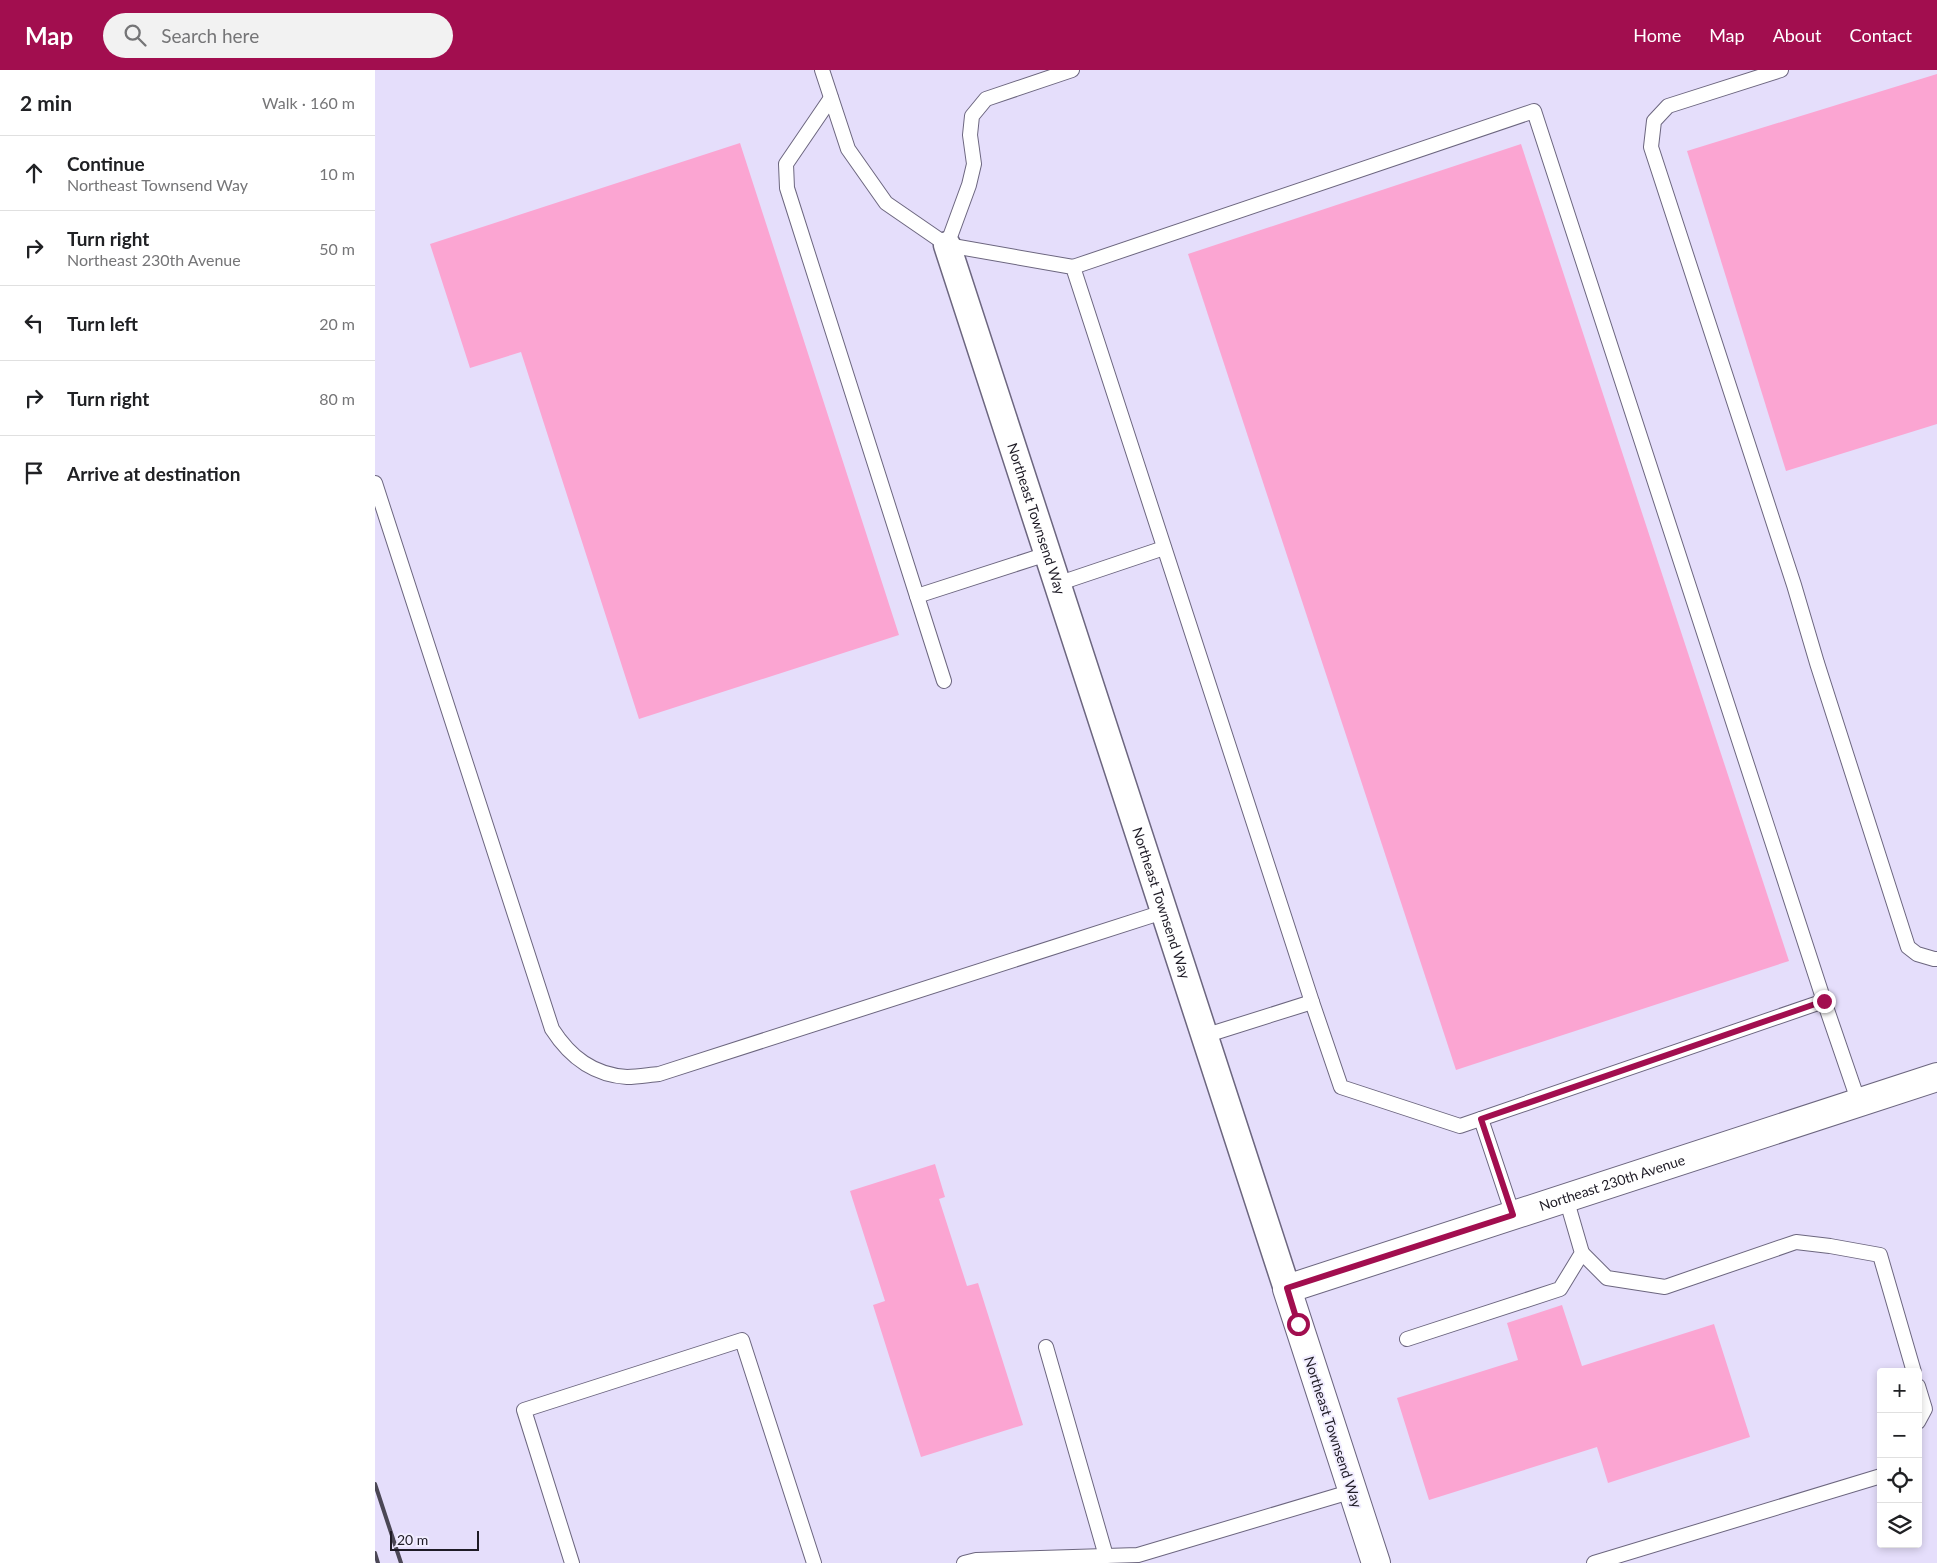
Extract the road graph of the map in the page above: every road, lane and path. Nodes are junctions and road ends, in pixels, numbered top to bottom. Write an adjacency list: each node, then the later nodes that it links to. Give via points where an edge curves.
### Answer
1 (822, 70): 4 (lane)
2 (1072, 70): 5 (lane, via 986,99 972,116 970,135 975,164)
3 (1781, 70): 14 (lane, via 1668,106 1654,121 1651,147 1908,946)
4 (831, 98): 5 (lane, via 848,149 886,203); 11 (lane, via 787,164 787,188)
5 (947, 245): 6 (lane); 9 (street, Northeast Townsend Way)
6 (1073, 267): 8 (lane); 15 (lane, via 1534,111)
7 (375, 483): 13 (lane, via 552,1029 563,1046 581,1062 620,1076 659,1074)
8 (1164, 548): 10 (lane); 16 (lane)
9 (1047, 554): 10 (street, Northeast Townsend Way); 11 (lane)
10 (1057, 584): 13 (street, Northeast Townsend Way)
11 (917, 596): 12 (lane)
12 (944, 681)
13 (1163, 912): 17 (street, Northeast Townsend Way)
14 (1936, 962)
15 (1824, 1001): 19 (lane); 20 (lane)
16 (1312, 1002): 17 (lane); 20 (lane, via 1341,1087 1460,1126)
17 (1205, 1036): 24 (street, Northeast Townsend Way)
18 (1937, 1077): 19 (street, Northeast 230th Avenue)
19 (1859, 1102): 21 (street, Northeast 230th Avenue)
20 (1481, 1119): 22 (lane)
21 (1566, 1198): 22 (street, Northeast 230th Avenue); 23 (lane)
22 (1513, 1215): 24 (street, Northeast 230th Avenue)
23 (1582, 1253): 25 (lane, via 1559,1289); 27 (lane, via 1607,1278 1665,1287 1796,1242 1880,1255)
24 (1287, 1288): 31 (street, Northeast Townsend Way)
25 (1407, 1339)
26 (1046, 1347): 32 (lane)
27 (1913, 1368)
28 (1922, 1399): 29 (lane, via 1925,1409)
29 (1922, 1415)
30 (1877, 1477): 37 (lane)
31 (1353, 1491): 32 (lane, via 1139,1555); 36 (street, Northeast Townsend Way)
32 (1106, 1556): 35 (lane)
33 (572, 1563): 34 (lane, via 524,1410 742,1340)
34 (814, 1563)
35 (964, 1563)
36 (1376, 1563)
37 (1594, 1563)

